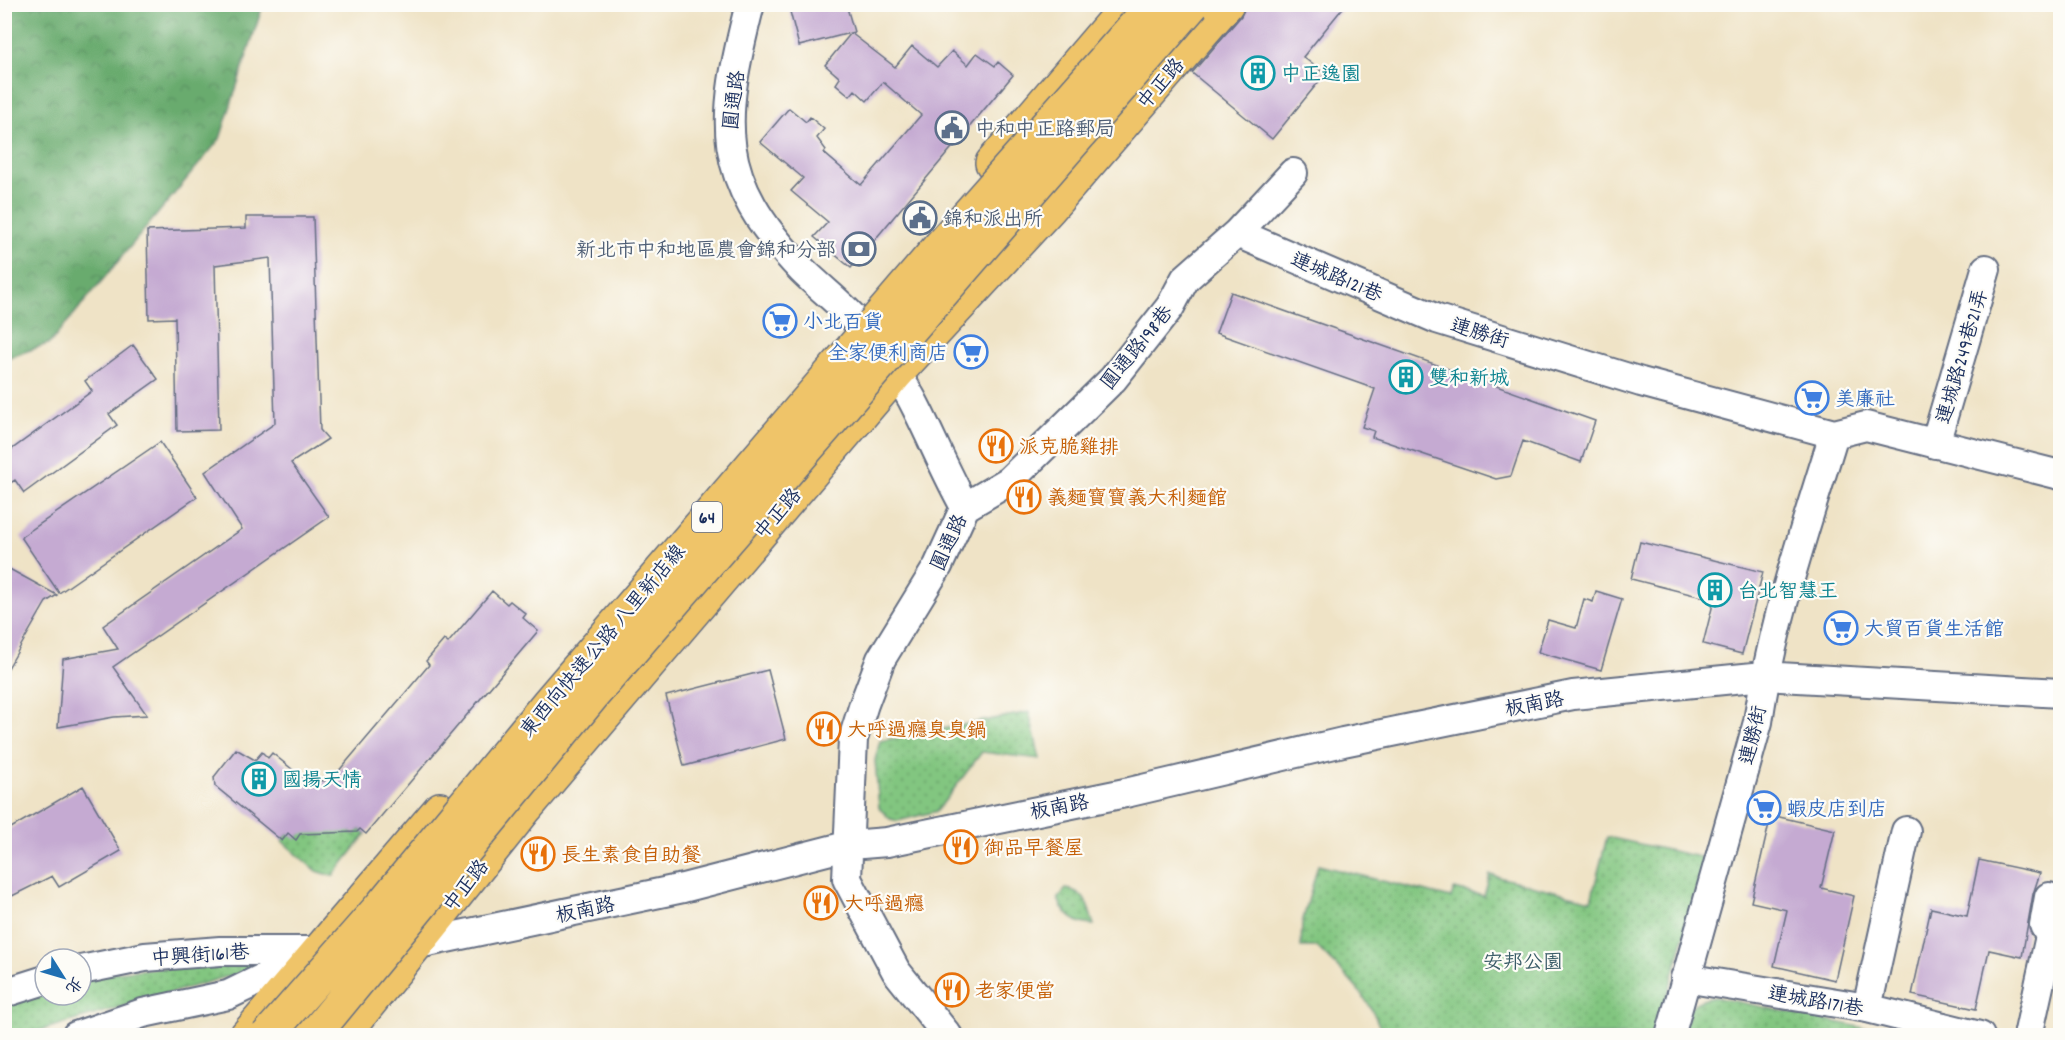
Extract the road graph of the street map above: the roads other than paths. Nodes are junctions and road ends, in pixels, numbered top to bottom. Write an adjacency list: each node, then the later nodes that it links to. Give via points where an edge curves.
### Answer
1 (750, 4): 11 (street, 圓通路, via 728,114 729,146 742,187 763,225)
2 (1128, 4): 11 (main road, 中正路)
3 (1154, 4): 32 (main road, 東西向快速公路 八里新店線 / 64, bridge, via 885,310 548,703 381,906)
4 (1175, 4): 11 (main road, 中正路, via 936,268)
5 (1193, 4): 34 (main road, 東西向快速公路 八里新店線 / 64, bridge, via 593,694)
6 (1227, 4): 12 (main road, 中正路, via 1050,208)
7 (1293, 173): 8 (street, 圓通路198巷)
8 (1237, 233): 10 (street, 連城路121巷); 16 (street, 圓通路198巷, via 1185,279 1170,307 1113,379 1009,481)
9 (1986, 269): 14 (street, 連城路249巷21弄)
10 (1437, 319): 13 (street, 連勝街, via 1641,382)
11 (866, 334): 12 (street, 圓通路); 23 (main road, 中正路, via 568,708 498,785); 24 (main road, 中正路)
12 (896, 374): 16 (street, 圓通路, via 917,407); 22 (main road, 中正路, via 526,808)
13 (1834, 434): 14 (street, 連勝街, via 1866,426); 17 (street, 連勝街)
14 (1935, 444): 15 (street, 連勝街)
15 (2061, 475)
16 (965, 507): 20 (street, 圓通路, via 938,566 881,659 864,704 853,739)
17 (1764, 676): 18 (street, 板南路); 20 (street, 板南路, via 1573,695 887,842); 26 (street, 連勝街, via 1758,722)
18 (2061, 693)
19 (1906, 831): 29 (street)
20 (850, 845): 22 (street, 板南路, via 683,888); 36 (street, 圓通路, via 847,879 896,971)
21 (2049, 897): 39 (street, via 2044,925 2050,936)
22 (418, 944): 23 (street, 板南路); 35 (main road, 中正路)
23 (367, 946): 24 (street, 板南路); 33 (main road, 中正路)
24 (320, 951): 25 (street, 中興街161巷, via 220,951 145,957); 30 (street, 板南路, via 228,995 143,1013); 31 (main road, 中正路)
25 (93, 968)
26 (1685, 978): 29 (street, 連城路171巷); 37 (street, 連勝街)
27 (33, 984): 28 (street)
28 (4, 993)
29 (1867, 1008): 38 (street, 連城路171巷)
30 (76, 1035)
31 (246, 1035)
32 (267, 1035)
33 (291, 1035)
34 (313, 1035)
35 (343, 1035)
36 (948, 1035)
37 (1670, 1035)
38 (1980, 1035)
39 (2028, 1035)

